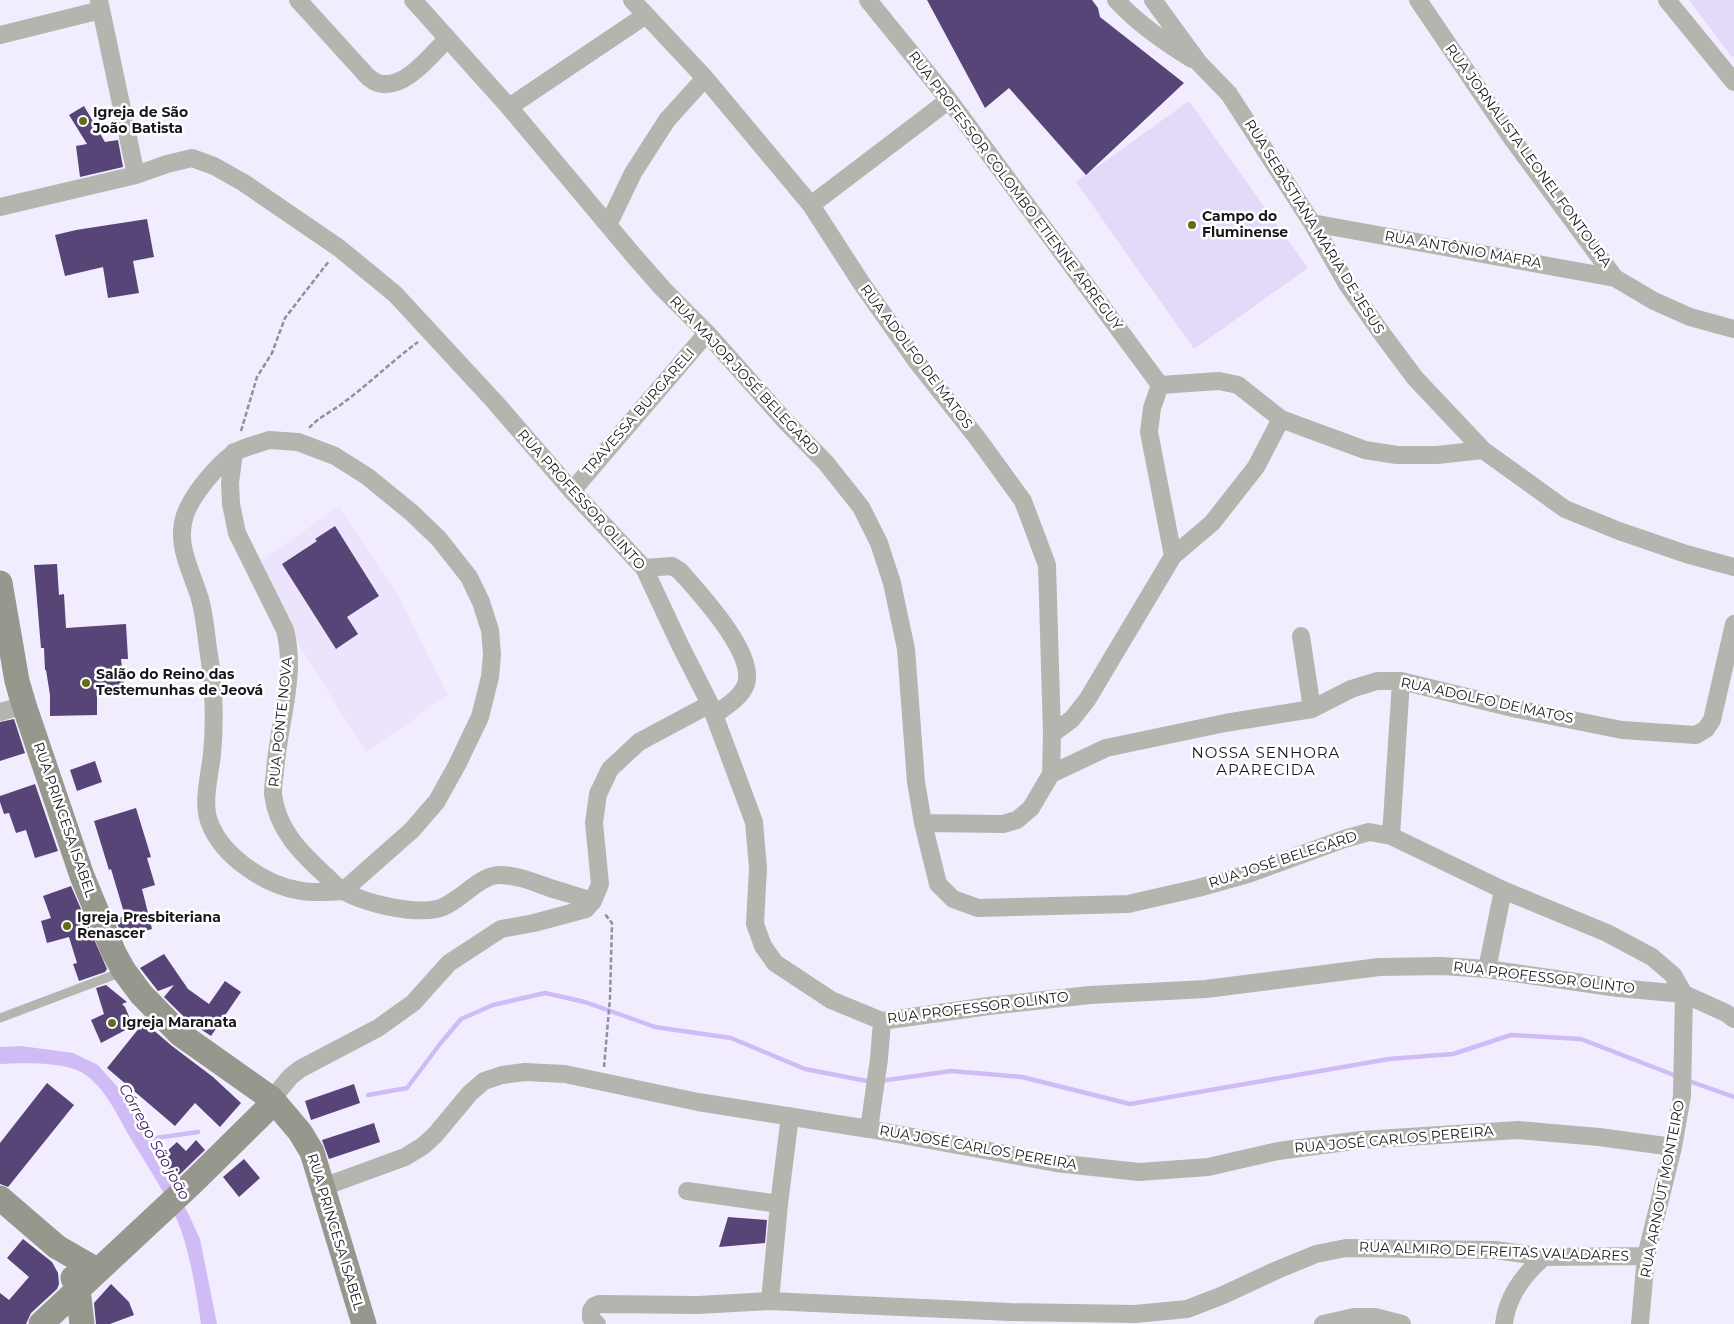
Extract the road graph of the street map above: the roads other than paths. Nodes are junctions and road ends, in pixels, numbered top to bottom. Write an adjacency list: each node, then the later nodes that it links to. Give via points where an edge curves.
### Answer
1 (298, 0): 12 (street, via 377,83 398,82 417,69)
2 (413, 0): 12 (street, RUA MAJOR JOSÉ BELEGARD)
3 (632, 0): 10 (street, RUA ADOLFO DE MATOS)
4 (868, 0): 16 (street, RUA PROFESSOR COLOMBO ETIENNE ARREGUY)
5 (1116, 0): 13 (street, RUA SEBASTIANA MARIA DE JESUS, via 1132,18)
6 (1153, 0): 13 (street, RUA SEBASTIANA MARIA DE JESUS)
7 (1418, 0): 23 (street, RUA JORNALISTA LEONEL FONTOURA, via 1513,140)
8 (1667, 0): 15 (street)
9 (100, 5): 11 (street); 18 (street)
10 (646, 15): 14 (street, RUA ADOLFO DE MATOS); 17 (street)
11 (0, 35)
12 (447, 39): 17 (street, RUA MAJOR JOSÉ BELEGARD)
13 (1199, 63): 21 (street, RUA SEBASTIANA MARIA DE JESUS, via 1229,94)
14 (705, 78): 19 (street, RUA ADOLFO DE MATOS); 22 (street, via 667,120 633,174)
15 (1734, 82)
16 (948, 100): 19 (street); 26 (street, RUA PROFESSOR COLOMBO ETIENNE ARREGUY)
17 (509, 107): 22 (street, RUA MAJOR JOSÉ BELEGARD)
18 (136, 176): 20 (street, RUA PROFESSOR OLINTO); 30 (street, RUA PROFESSOR OLINTO, via 192,158 244,183 338,248 395,294)
19 (811, 205): 43 (street, RUA ADOLFO DE MATOS, via 917,362 1023,501 1047,565)
20 (0, 207)
21 (1312, 223): 23 (street, RUA ANTÔNIO MAFRA); 28 (street, RUA SEBASTIANA MARIA DE JESUS, via 1347,284 1415,378)
22 (608, 225): 25 (street, RUA MAJOR JOSÉ BELEGARD, via 663,289)
23 (1615, 278): 24 (street, RUA JORNALISTA LEONEL FONTOURA, via 1690,317)
24 (1734, 329)
25 (707, 333): 30 (street, TRAVESSA BURGARELI); 45 (street, RUA MAJOR JOSÉ BELEGARD, via 826,463 860,507 879,543 892,583 906,649 916,782)
26 (1160, 384): 27 (street, via 1219,380 1238,385); 31 (street, via 1149,432)
27 (1281, 419): 28 (street, via 1365,450 1397,455); 31 (street, via 1256,467 1212,523)
28 (1483, 450): 33 (street, RUA SEBASTIANA MARIA DE JESUS, via 1565,510)
29 (234, 452): 48 (street, RUA PONTE NOVA, via 230,483 237,533 286,630 290,646 275,761 273,794 278,818 292,843); 48 (street, via 196,493 185,516 182,536 186,561 200,599 210,658 212,752 206,793 209,821 235,860 259,876 301,891); 48 (street, via 269,440 298,442 335,456 368,477 438,539 468,578 481,602 490,630 490,677 480,718 437,801 412,830)
30 (572, 491): 32 (street, RUA PROFESSOR OLINTO)
31 (1173, 556): 43 (street, via 1087,700 1072,719)
32 (644, 568): 41 (street, RUA PROFESSOR OLINTO); 41 (street, via 672,566 680,571 726,627 744,657 747,682 741,694)
33 (1734, 568)
34 (0, 583): 36 (main road, RUA PRINCESA ISABEL)
35 (1734, 624): 38 (street, RUA ADOLFO DE MATOS, via 1712,720 1706,730 1696,735 1622,730)
36 (4, 634): 39 (main road, RUA PRINCESA ISABEL)
37 (1301, 636): 40 (street)
38 (1401, 681): 40 (street, RUA ADOLFO DE MATOS, via 1377,681 1351,689); 46 (street)
39 (24, 705): 42 (street); 51 (main road, RUA PRINCESA ISABEL, via 82,876)
40 (1312, 709): 44 (street, RUA ADOLFO DE MATOS, via 1106,748)
41 (712, 710): 49 (street, via 639,742 610,769 598,794 594,823 600,884); 55 (street, RUA PROFESSOR OLINTO, via 754,822 758,868 755,924 763,946 775,963 830,1000)
42 (0, 712)
43 (1052, 734): 44 (street, RUA ADOLFO DE MATOS)
44 (1051, 774): 45 (street, RUA ADOLFO DE MATOS, via 1031,808 1017,820 1003,824)
45 (923, 823): 46 (street, RUA JOSÉ BELEGARD, via 938,884 954,899 978,908 1128,904 1248,874 1369,832)
46 (1391, 836): 47 (street, RUA JOSÉ BELEGARD)
47 (1503, 890): 50 (street); 52 (street, RUA JOSÉ BELEGARD, via 1607,933 1652,957 1673,975)
48 (343, 891): 49 (street, RUA PONTE NOVA, via 382,905 419,910 438,908 452,902 496,875 518,877)
49 (594, 901): 56 (street, via 586,909 501,929 485,939 449,963 413,1003 378,1028 300,1069)
50 (1487, 969): 52 (street, RUA PROFESSOR OLINTO); 55 (street, RUA PROFESSOR OLINTO, via 1379,967 1206,988 1090,995)
51 (124, 971): 53 (lane); 56 (main road, RUA PRINCESA ISABEL, via 141,994 180,1034)
52 (1684, 994): 54 (street, RUA PROFESSOR OLINTO, via 1726,1012); 59 (street, RUA ARNOUT MONTEIRO, via 1682,1078)
53 (0, 1018)
54 (1734, 1019)
55 (882, 1020): 58 (street)
56 (269, 1105): 60 (main road, RUA PRINCESA ISABEL, via 300,1132 312,1152); 67 (main road, via 192,1183)
57 (790, 1116): 58 (street, RUA JOSÉ CARLOS PEREIRA); 60 (street, RUA JOSÉ CARLOS PEREIRA, via 698,1102 544,1071 502,1075 484,1081 470,1093 449,1121 423,1146 405,1157); 63 (street)
58 (869, 1129): 59 (street, RUA JOSÉ CARLOS PEREIRA, via 1056,1163 1139,1172 1208,1167 1278,1151 1361,1140 1518,1130)
59 (1673, 1147): 65 (street, RUA ARNOUT MONTEIRO)
60 (323, 1187): 72 (main road, RUA PRINCESA ISABEL)
61 (687, 1191): 63 (street)
62 (0, 1198): 64 (main road)
63 (779, 1204): 69 (street)
64 (57, 1247): 67 (main road); 68 (main road)
65 (1646, 1256): 66 (street, RUA ALMIRO DE FREITAS VALADARES); 77 (street, RUA ARNOUT MONTEIRO)
66 (1544, 1257): 69 (street, RUA ALMIRO DE FREITAS VALADARES, via 1496,1250 1346,1248 1316,1254 1187,1309 1135,1314); 76 (street, via 1529,1270 1513,1292)
67 (97, 1270): 68 (main road)
68 (78, 1288): 70 (main road); 71 (main road)
69 (770, 1301): 73 (street, RUA ALMIRO DE FREITAS VALADARES, via 698,1305 596,1304 591,1318)
70 (41, 1324)
71 (82, 1324)
72 (364, 1324)
73 (597, 1324)
74 (1322, 1324): 75 (street, via 1354,1317 1375,1317)
75 (1402, 1324)
76 (1504, 1324)
77 (1640, 1324)

